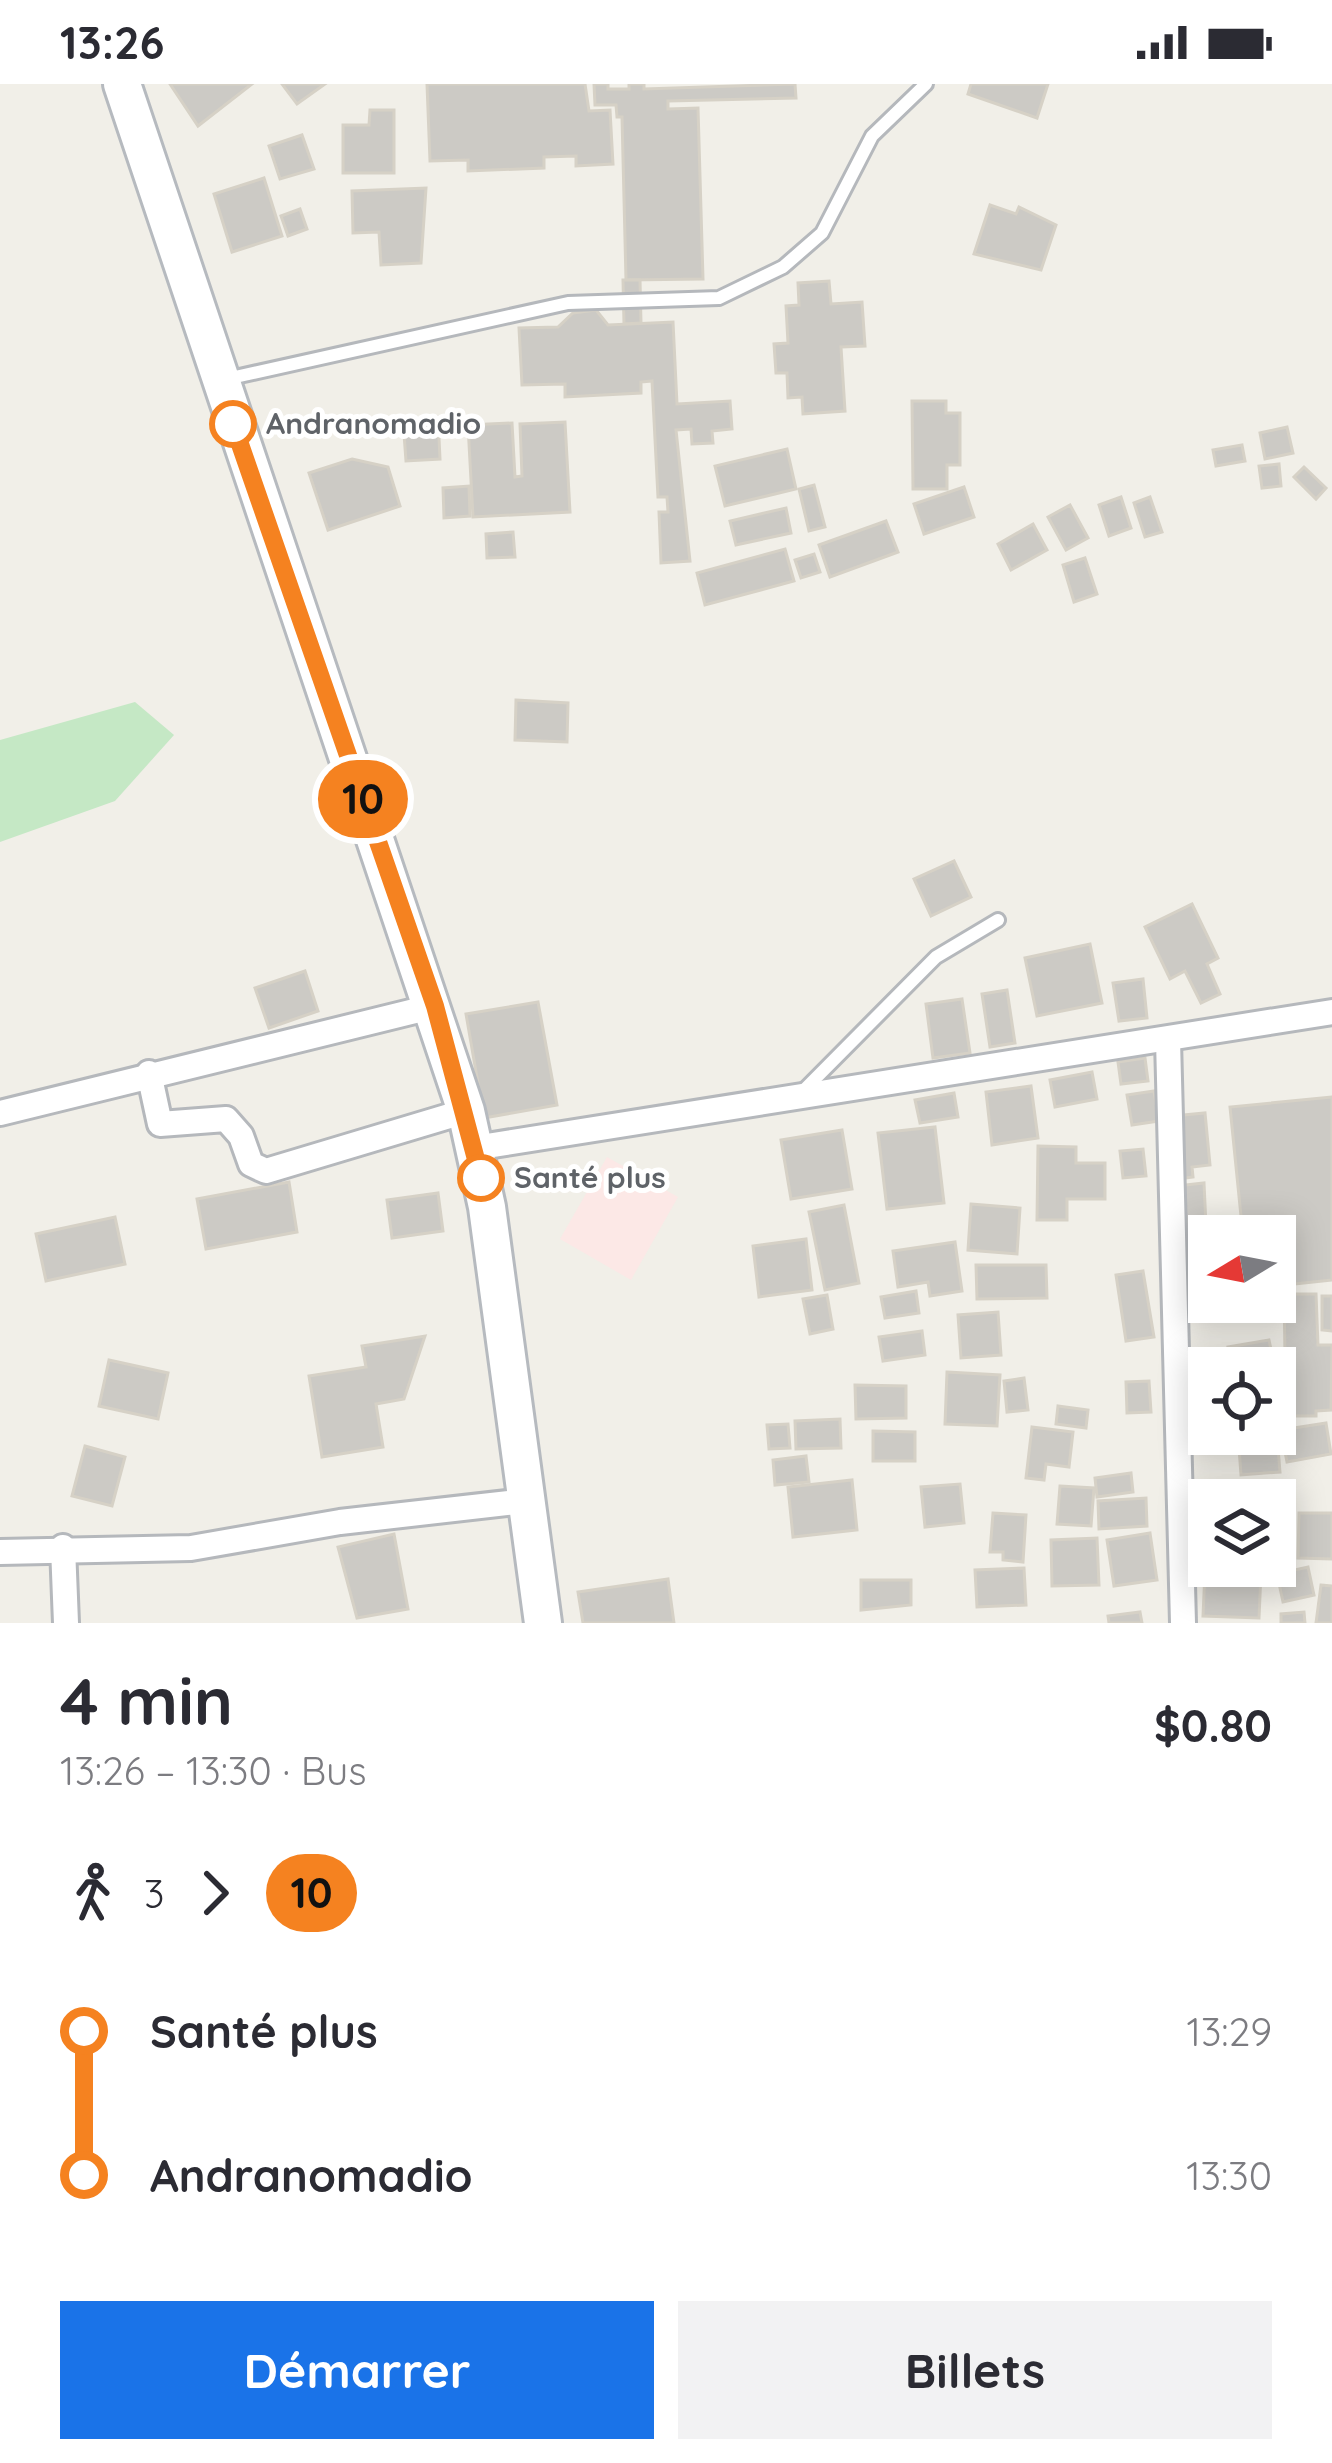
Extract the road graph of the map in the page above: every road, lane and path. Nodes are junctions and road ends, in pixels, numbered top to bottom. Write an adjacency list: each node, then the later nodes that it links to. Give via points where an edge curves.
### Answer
1 (122, 84): 3 (main road)
2 (926, 84): 3 (lane, via 872,136 822,233 784,267 719,298 568,303)
3 (219, 380): 5 (main road)
4 (998, 920): 9 (lane, via 936,957)
5 (435, 1006): 8 (street); 10 (main road)
6 (1332, 1012): 7 (street)
7 (1168, 1040): 9 (street); 18 (street)
8 (149, 1073): 10 (street, via 160,1124 226,1119 251,1164 266,1171); 11 (street)
9 (799, 1095): 12 (street)
10 (466, 1111): 12 (main road)
11 (0, 1113)
12 (474, 1148): 13 (main road)
13 (525, 1501): 14 (street, via 190,1548); 17 (main road)
14 (63, 1547): 15 (street); 16 (street)
15 (0, 1552)
16 (66, 1623)
17 (543, 1623)
18 (1184, 1623)

